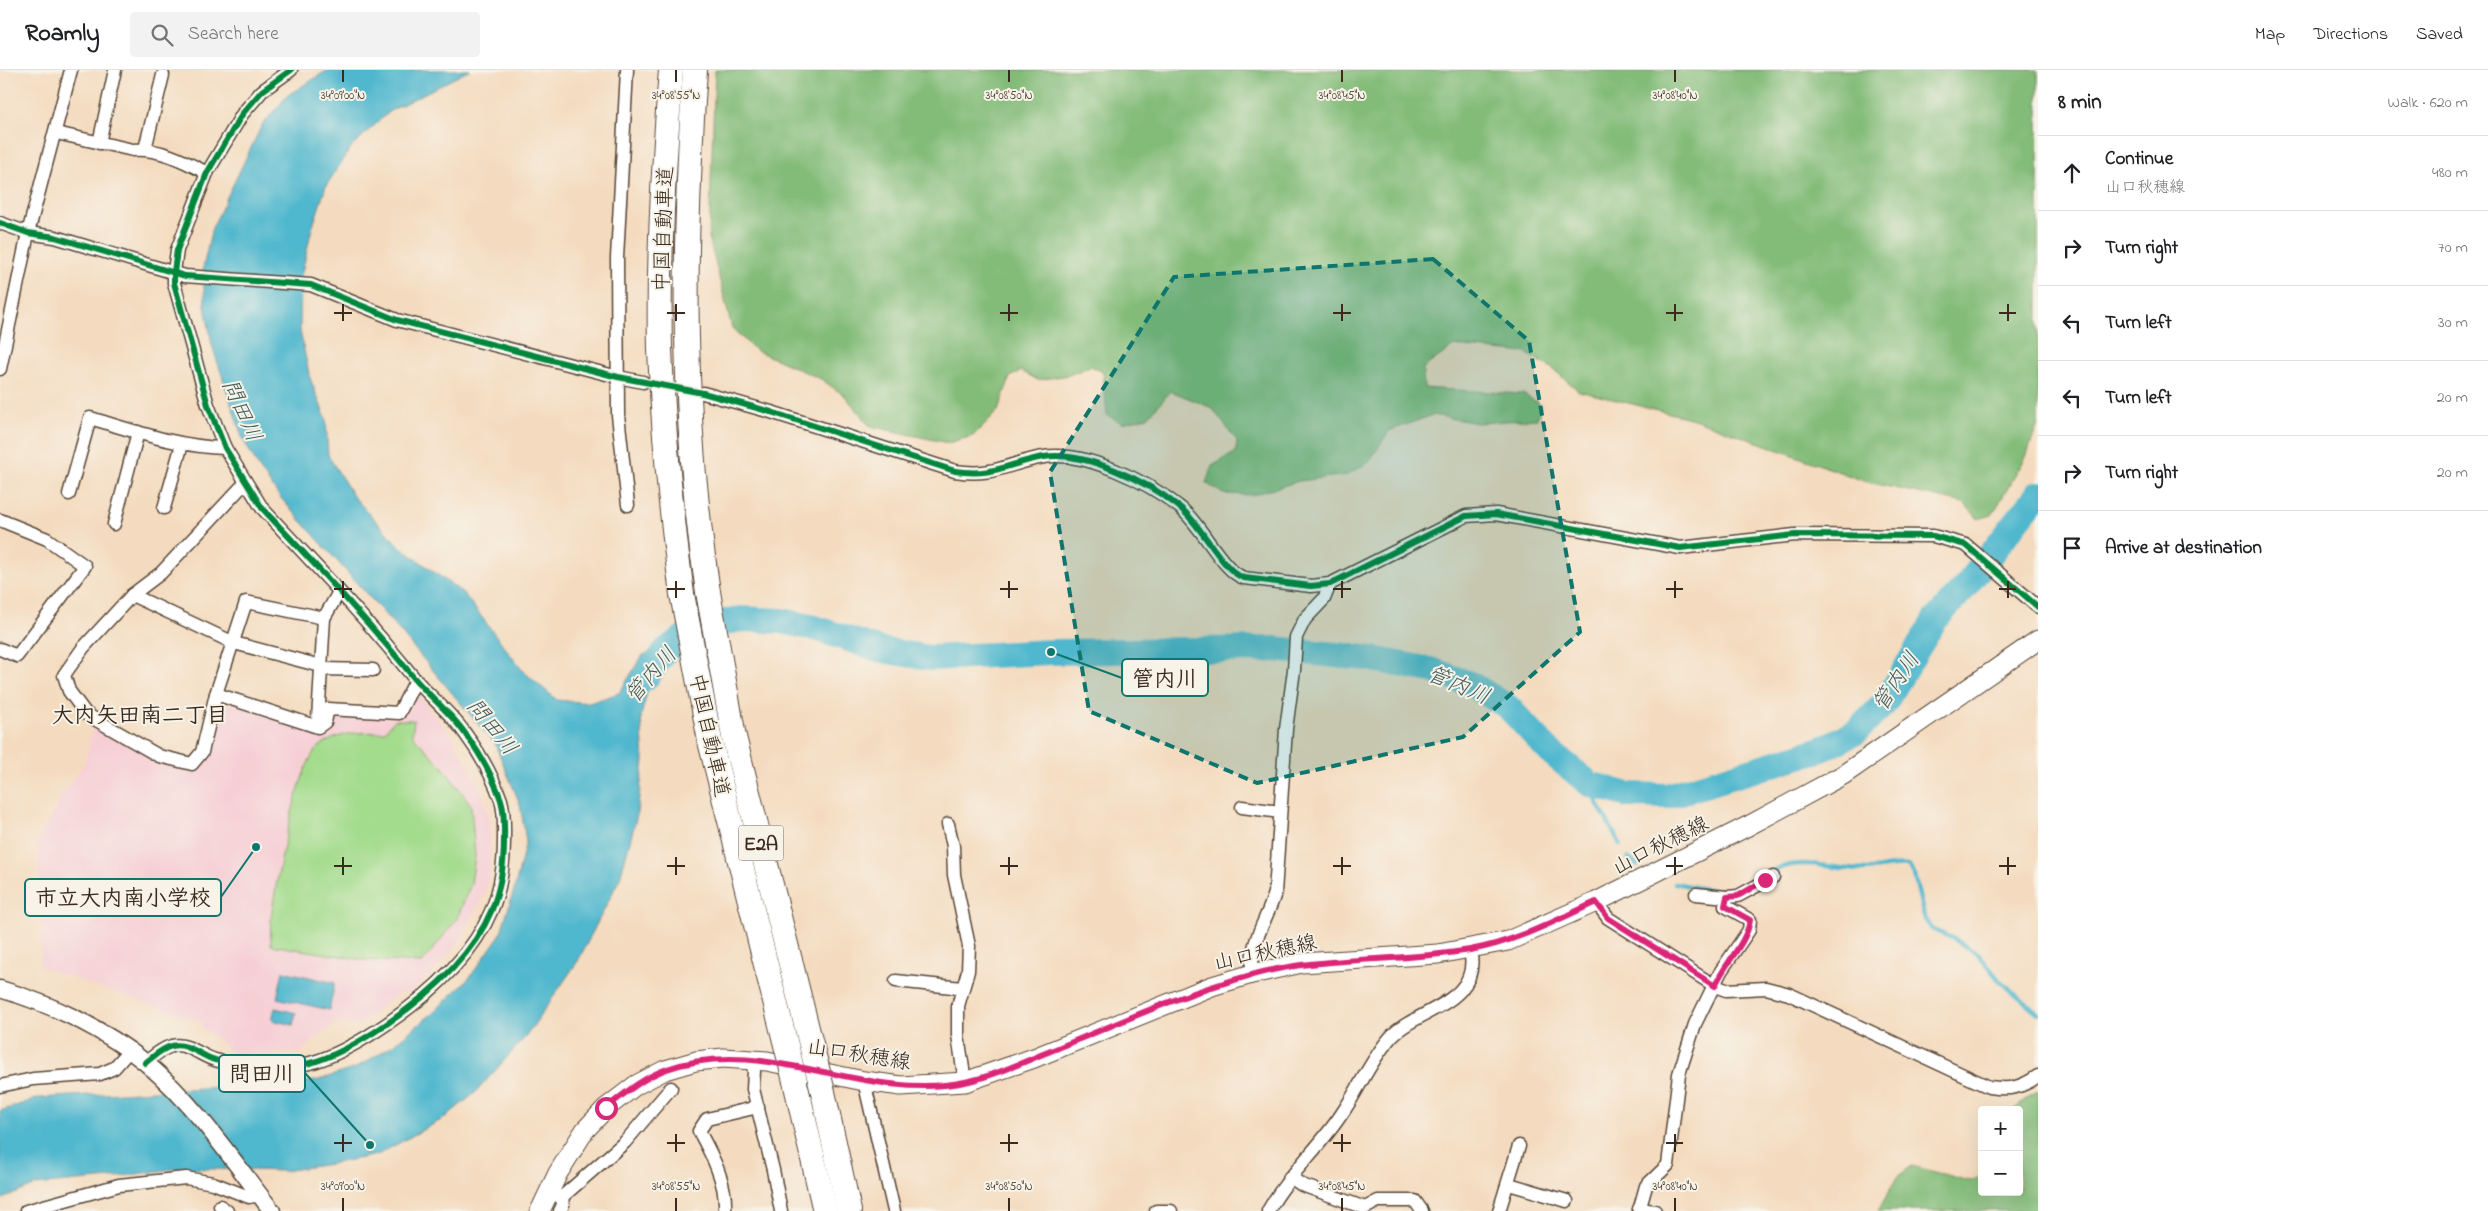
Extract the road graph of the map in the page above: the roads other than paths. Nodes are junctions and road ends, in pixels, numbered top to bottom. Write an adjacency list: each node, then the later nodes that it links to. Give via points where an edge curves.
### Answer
1 (71, 70): 8 (street)
2 (115, 70): 9 (street)
3 (291, 70): 11 (street, via 262,91 243,113)
4 (628, 70): 16 (street, via 617,258)
5 (671, 70): 77 (highway, 中国自動車道 / E2A, bridge, via 662,222 660,347 668,477 682,594 710,741)
6 (695, 70): 78 (highway, 中国自動車道 / E2A, bridge, via 685,243 686,368 699,536 734,737 824,1092)
7 (163, 75): 10 (street)
8 (56, 133): 9 (street); 13 (street)
9 (99, 143): 10 (street)
10 (145, 149): 11 (street, via 180,159)
11 (206, 173): 14 (street, via 177,250)
12 (0, 223): 13 (street)
13 (28, 232): 14 (street); 15 (street)
14 (179, 274): 16 (street, via 311,284 397,320); 21 (street, via 174,283 208,405)
15 (0, 369)
16 (618, 377): 17 (street); 24 (street, via 618,415)
17 (642, 382)
18 (703, 393): 28 (street, via 955,471 993,472 1044,457 1066,456 1087,462 1122,474 1178,505 1194,520 1236,576 1274,583)
19 (138, 432): 20 (street); 23 (street, via 90,418); 27 (street)
20 (182, 444): 21 (street); 25 (street)
21 (225, 448): 22 (street)
22 (245, 483): 29 (street, via 262,508); 30 (street, via 161,574)
23 (70, 494)
24 (628, 505)
25 (164, 508)
26 (0, 520): 35 (street, via 47,539 84,566 17,656)
27 (114, 524)
28 (1330, 584): 31 (street, via 1466,516 1496,514 1680,548 1795,535 1933,536 1966,545); 42 (street, via 1324,599 1305,619 1296,637)
29 (339, 592): 32 (street); 38 (street)
30 (132, 595): 34 (street); 39 (street, via 83,648 64,675 69,691 86,714 159,756 192,764 202,752)
31 (2038, 607)
32 (324, 618): 34 (street, via 246,602); 36 (street)
33 (2038, 640): 47 (main road, 山口秋穂線, via 1843,775)
34 (234, 643): 36 (street); 39 (street)
35 (2, 654)
36 (321, 668): 37 (street); 40 (street)
37 (373, 670)
38 (416, 680): 39 (street, via 399,713 328,709 325,722 315,727); 56 (street, via 463,730 501,801 504,855 500,884 487,922 473,946 438,985 354,1046 324,1059 303,1064 244,1066 212,1060 183,1046 172,1046)
39 (216, 694)
40 (318, 720)
41 (1242, 807): 42 (street)
42 (1280, 812): 49 (street, via 1275,893 1268,917 1254,942)
43 (948, 824): 52 (street, via 954,875 969,946 968,971)
44 (1773, 877): 46 (street, via 1738,896)
45 (1696, 894): 46 (street)
46 (1727, 897): 51 (street, via 1725,906 1750,920 1749,930 1721,971)
47 (1596, 902): 48 (main road, 山口秋穂線, via 1508,941); 51 (street, via 1608,918)
48 (1470, 950): 49 (main road, 山口秋穂線, via 1302,963); 64 (street, via 1469,977 1456,994 1440,1008 1392,1035 1340,1116)
49 (1252, 974): 59 (main road, 山口秋穂線, via 1212,986 1034,1058)
50 (896, 981): 52 (street)
51 (1715, 986): 57 (street, via 1726,990 1766,988 1789,994 1989,1087 2021,1087); 70 (street, via 1695,1024 1679,1074 1668,1165 1646,1186)
52 (962, 988): 59 (street, via 958,1035)
53 (0, 989): 54 (street, via 60,1011)
54 (129, 1051): 56 (street); 60 (street, via 114,1068 100,1074 32,1079)
55 (752, 1060): 58 (main road, 山口秋穂線); 62 (street, via 753,1089); 67 (main road, 山口秋穂線, via 696,1060 665,1070 636,1085 606,1108 585,1130 558,1173)
56 (150, 1067): 66 (street, via 197,1115)
57 (2038, 1076)
58 (864, 1081): 59 (main road, 山口秋穂線, via 901,1086); 79 (street)
59 (965, 1082)
60 (0, 1086)
61 (671, 1088): 67 (street, via 625,1142)
62 (758, 1107): 75 (street, via 708,1120 699,1131 723,1186); 76 (street)
63 (1518, 1146): 65 (street)
64 (1290, 1177): 69 (street, via 1302,1185); 82 (street)
65 (1509, 1184): 68 (street); 84 (street)
66 (259, 1195): 71 (street, via 250,1197 213,1183 186,1178 119,1186); 72 (street)
67 (555, 1196): 73 (main road, 山口秋穂線); 74 (street, via 563,1205)
68 (1567, 1201)
69 (1365, 1209): 83 (street, via 1378,1201 1415,1201)
70 (1639, 1210): 85 (street)
71 (26, 1211)
72 (272, 1211)
73 (540, 1211)
74 (560, 1211)
75 (725, 1211)
76 (781, 1211)
77 (825, 1211)
78 (849, 1211)
79 (894, 1211)
80 (1156, 1211): 81 (street)
81 (1171, 1211)
82 (1268, 1211)
83 (1422, 1211)
84 (1500, 1211)
85 (1655, 1211)

